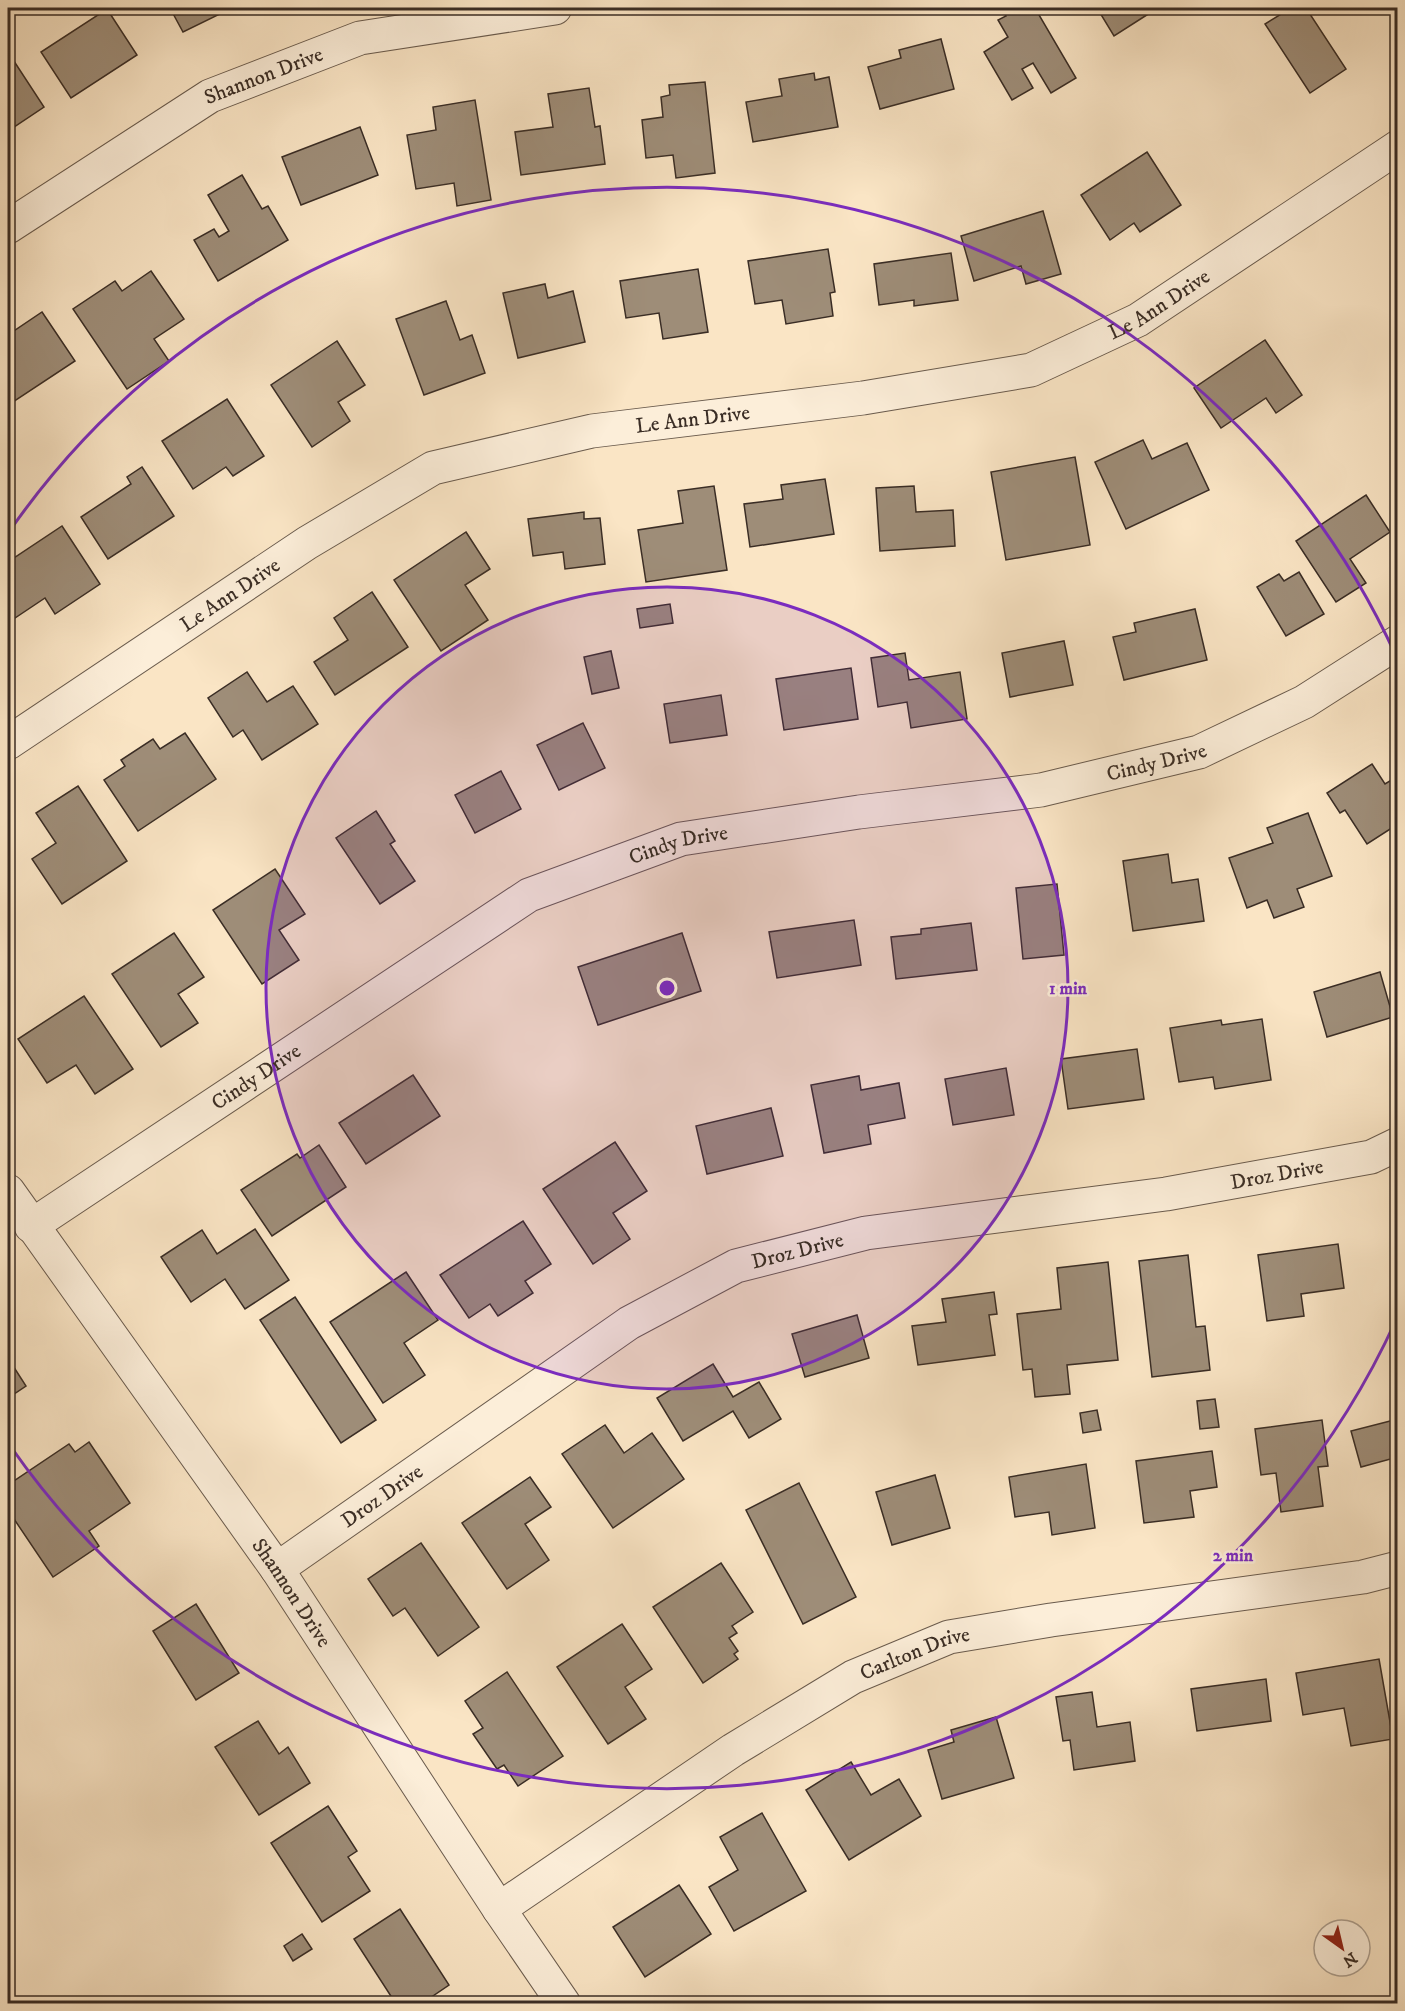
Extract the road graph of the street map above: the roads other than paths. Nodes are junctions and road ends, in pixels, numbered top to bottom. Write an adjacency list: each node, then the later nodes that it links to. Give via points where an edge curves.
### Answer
1 (555, 8): 3 (street, Shannon Drive, via 360,38 210,96)
2 (1398, 147): 5 (street, Le Ann Drive, via 1138,320 1031,370 863,398 592,431 433,468 307,543)
3 (8, 227)
4 (1398, 642): 8 (street, Cindy Drive, via 1304,702 1199,752 1041,790 681,839 529,895)
5 (8, 743)
6 (1398, 1144): 10 (street, Droz Drive, via 1371,1157 1166,1194 866,1233 736,1266 629,1323)
7 (8, 1191): 8 (street, Shannon Drive)
8 (31, 1226): 10 (street, Shannon Drive)
9 (1398, 1568): 11 (street, Carlton Drive, via 1363,1577 949,1637 853,1677 733,1750)
10 (277, 1569): 11 (street, Shannon Drive)
11 (499, 1909): 12 (street, Shannon Drive)
12 (564, 2004)

